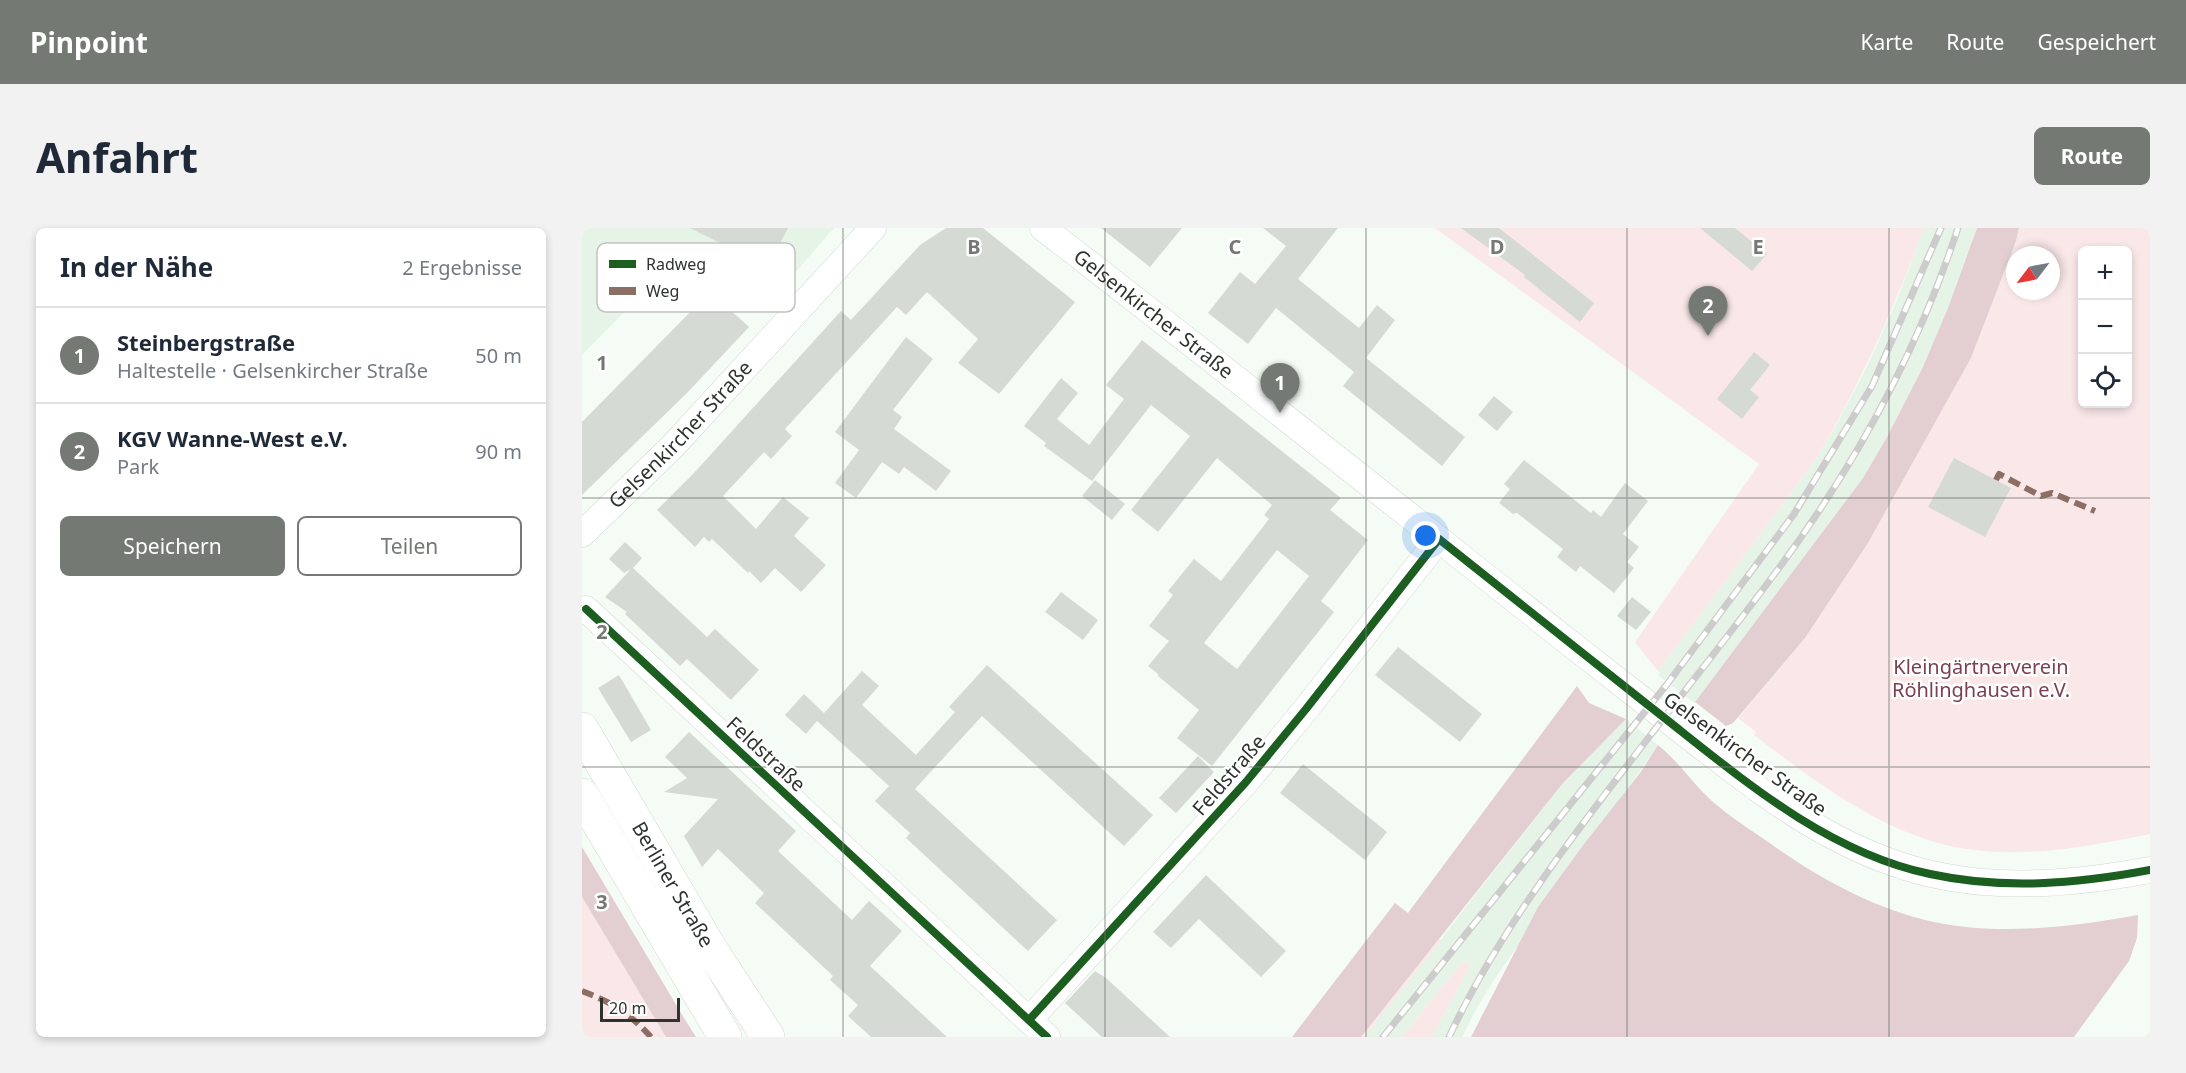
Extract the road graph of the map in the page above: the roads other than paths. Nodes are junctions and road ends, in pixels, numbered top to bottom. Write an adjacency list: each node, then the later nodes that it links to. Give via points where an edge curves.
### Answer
1 (873, 228): 3 (street, Gelsenkircher Straße, via 672,447)
2 (1044, 228): 4 (street, Gelsenkircher Straße)
3 (582, 534)
4 (1439, 539): 8 (street, Gelsenkircher Straße, via 1728,767 1841,841 1928,874 1995,884 2052,884); 9 (street, Feldstraße, via 1306,709)
5 (586, 609): 9 (street, Feldstraße)
6 (582, 729): 11 (main road, Berliner Straße, via 710,948)
7 (582, 795): 10 (main road, Berliner Straße)
8 (2150, 870)
9 (1038, 1029)
10 (725, 1037)
11 (768, 1037)

